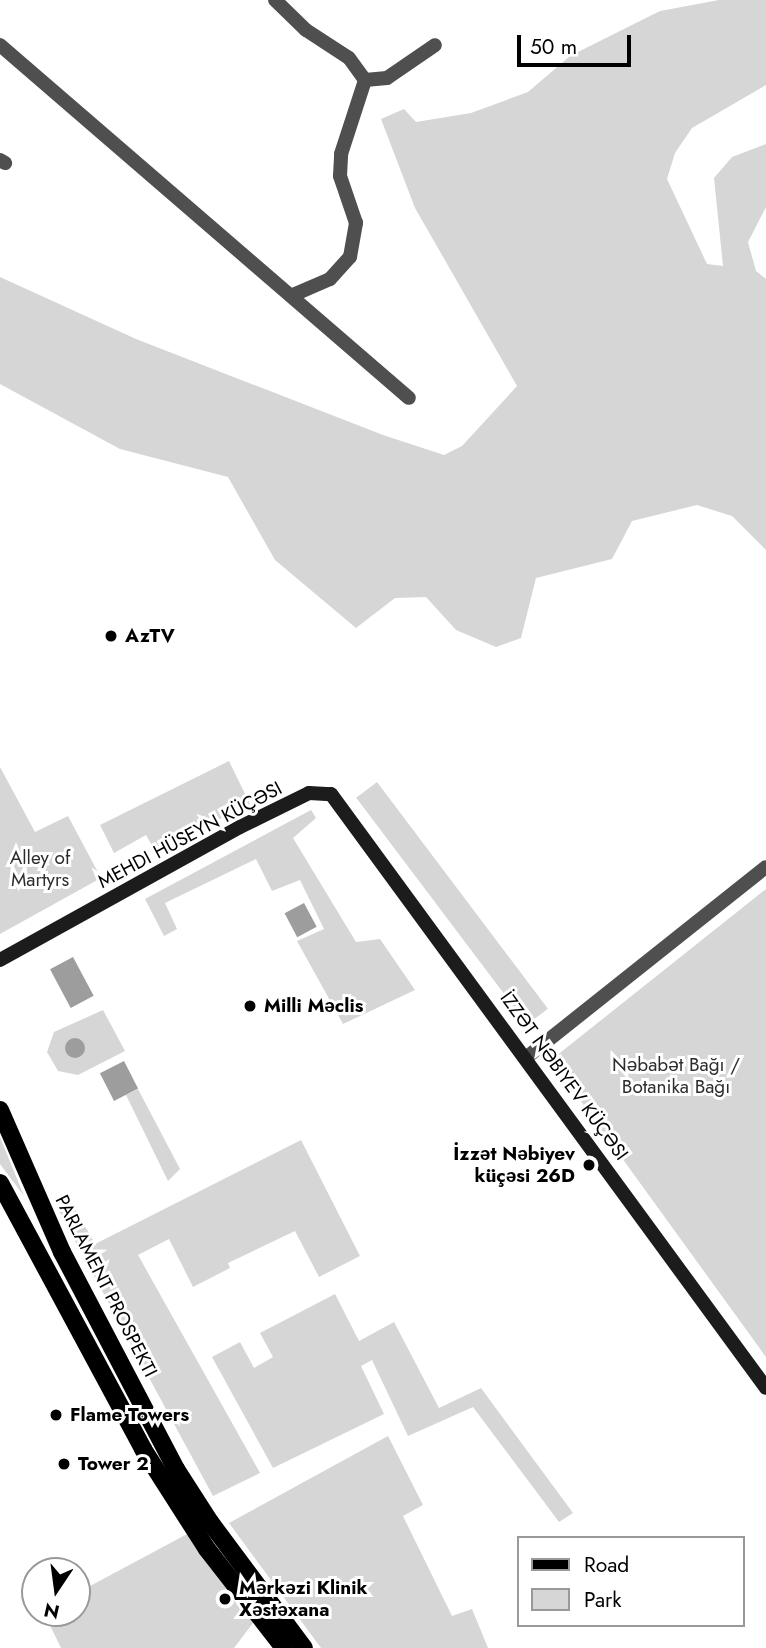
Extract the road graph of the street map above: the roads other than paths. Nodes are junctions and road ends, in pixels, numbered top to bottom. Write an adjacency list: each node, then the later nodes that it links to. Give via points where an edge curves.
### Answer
1 (275, 0): 4 (street, via 306,30 349,58)
2 (0, 45): 5 (street)
3 (435, 45): 4 (street, via 387,78)
4 (365, 80): 5 (street, via 341,155 340,176 356,223 350,257 330,279)
5 (293, 295): 6 (street)
6 (409, 398)
7 (326, 791): 9 (main road, MEHDI HÜSEYN KÜÇƏSI, via 309,793 240,827); 10 (main road, İZZƏT NƏBIYEV KÜÇƏSI)
8 (766, 867): 10 (street)
9 (1, 960)
10 (527, 1058): 13 (main road, İZZƏT NƏBIYEV KÜÇƏSI)
11 (0, 1110): 15 (main road, PARLAMENT PROSPEKTI, via 62,1252 176,1469)
12 (0, 1183): 14 (main road, via 149,1459 207,1549)
13 (766, 1388)
14 (284, 1648)
15 (304, 1648)

